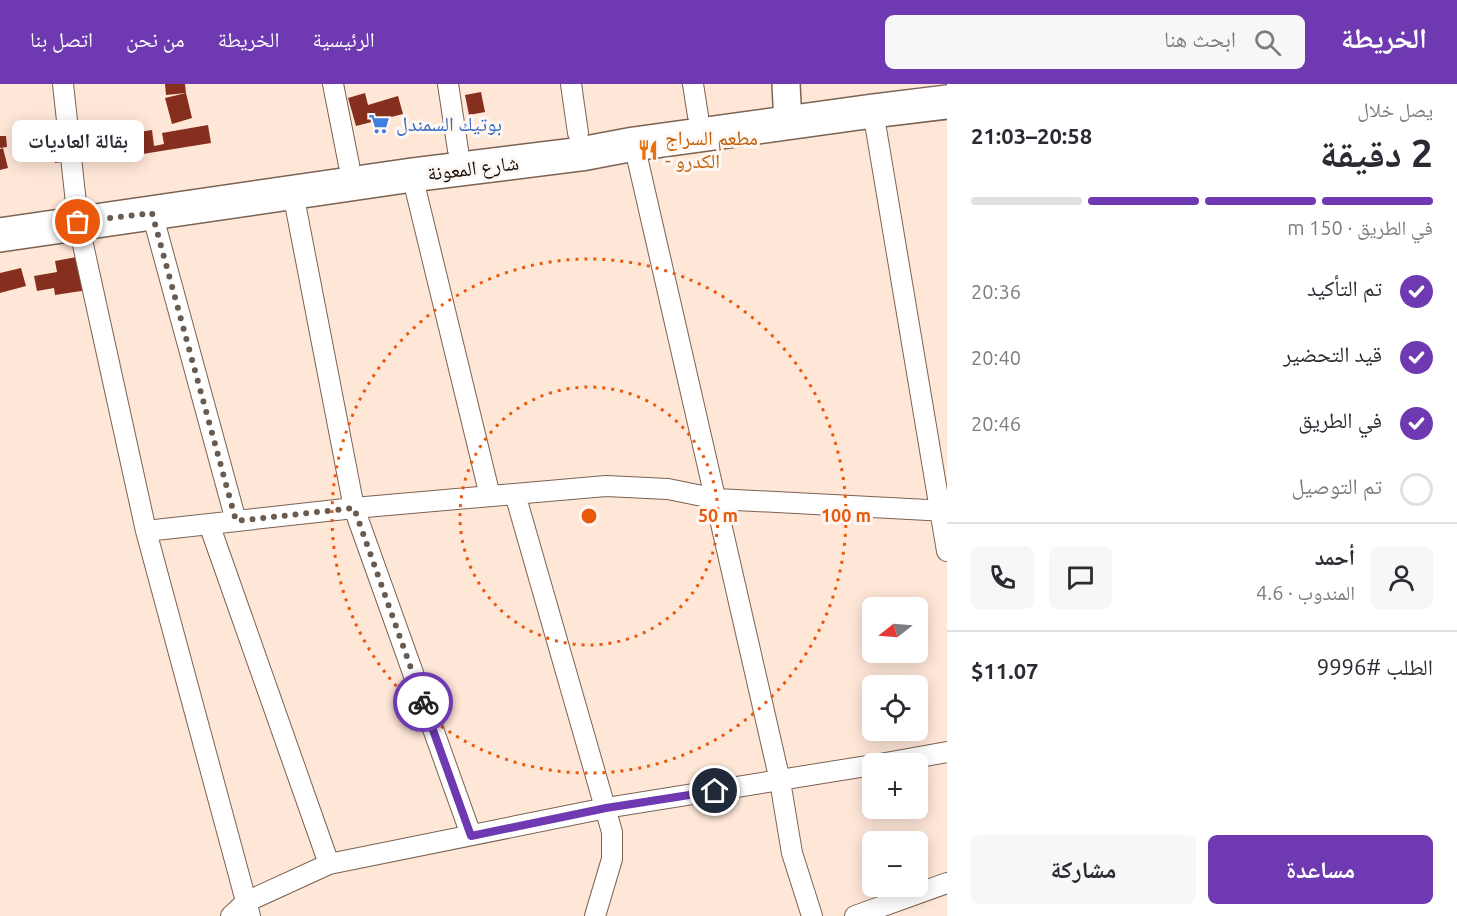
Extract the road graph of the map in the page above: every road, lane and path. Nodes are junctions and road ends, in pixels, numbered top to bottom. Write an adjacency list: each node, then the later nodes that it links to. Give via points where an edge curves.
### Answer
1 (63, 84): 18 (street)
2 (333, 84): 14 (street)
3 (448, 84): 13 (street)
4 (571, 84): 11 (street)
5 (693, 84): 10 (street)
6 (931, 84): 8 (highway, شارع المعونة)
7 (947, 102): 9 (highway, شارع المعونة)
8 (788, 104): 9 (highway, شارع المعونة); 10 (highway, شارع المعونة); 12 (highway, شارع المعونة)
9 (873, 111): 25 (street)
10 (698, 116): 11 (highway, شارع المعونة)
11 (578, 133): 13 (highway, شارع المعونة)
12 (634, 144): 15 (highway, شارع المعونة); 23 (street)
13 (458, 150): 14 (highway, شارع المعونة)
14 (349, 165): 18 (highway, شارع المعونة)
15 (412, 175): 16 (highway, شارع المعونة); 22 (street)
16 (293, 193): 19 (highway, شارع المعونة); 24 (street)
17 (0, 213): 18 (highway, شارع المعونة)
18 (77, 213): 19 (highway, شارع المعونة); 20 (highway, شارع المعونة); 28 (street)
19 (152, 213): 26 (street)
20 (0, 235)
21 (514, 494): 22 (street); 23 (street, via 606,486 668,489); 34 (street)
22 (490, 496): 24 (street)
23 (717, 499): 25 (street); 33 (street)
24 (354, 508): 26 (street); 35 (street)
25 (943, 511): 29 (street)
26 (236, 521): 27 (street)
27 (209, 524): 28 (street); 36 (street)
28 (146, 531): 38 (street)
29 (947, 551)
30 (947, 752): 31 (street)
31 (928, 755)
32 (862, 767): 33 (street)
33 (780, 780): 34 (street); 41 (street, via 792,853)
34 (606, 808): 35 (street); 40 (street, via 612,832 612,859)
35 (471, 836): 36 (street)
36 (329, 864): 38 (street)
37 (947, 883): 42 (street)
38 (248, 909): 39 (street)
39 (231, 916)
40 (595, 916)
41 (813, 916)
42 (855, 916)

